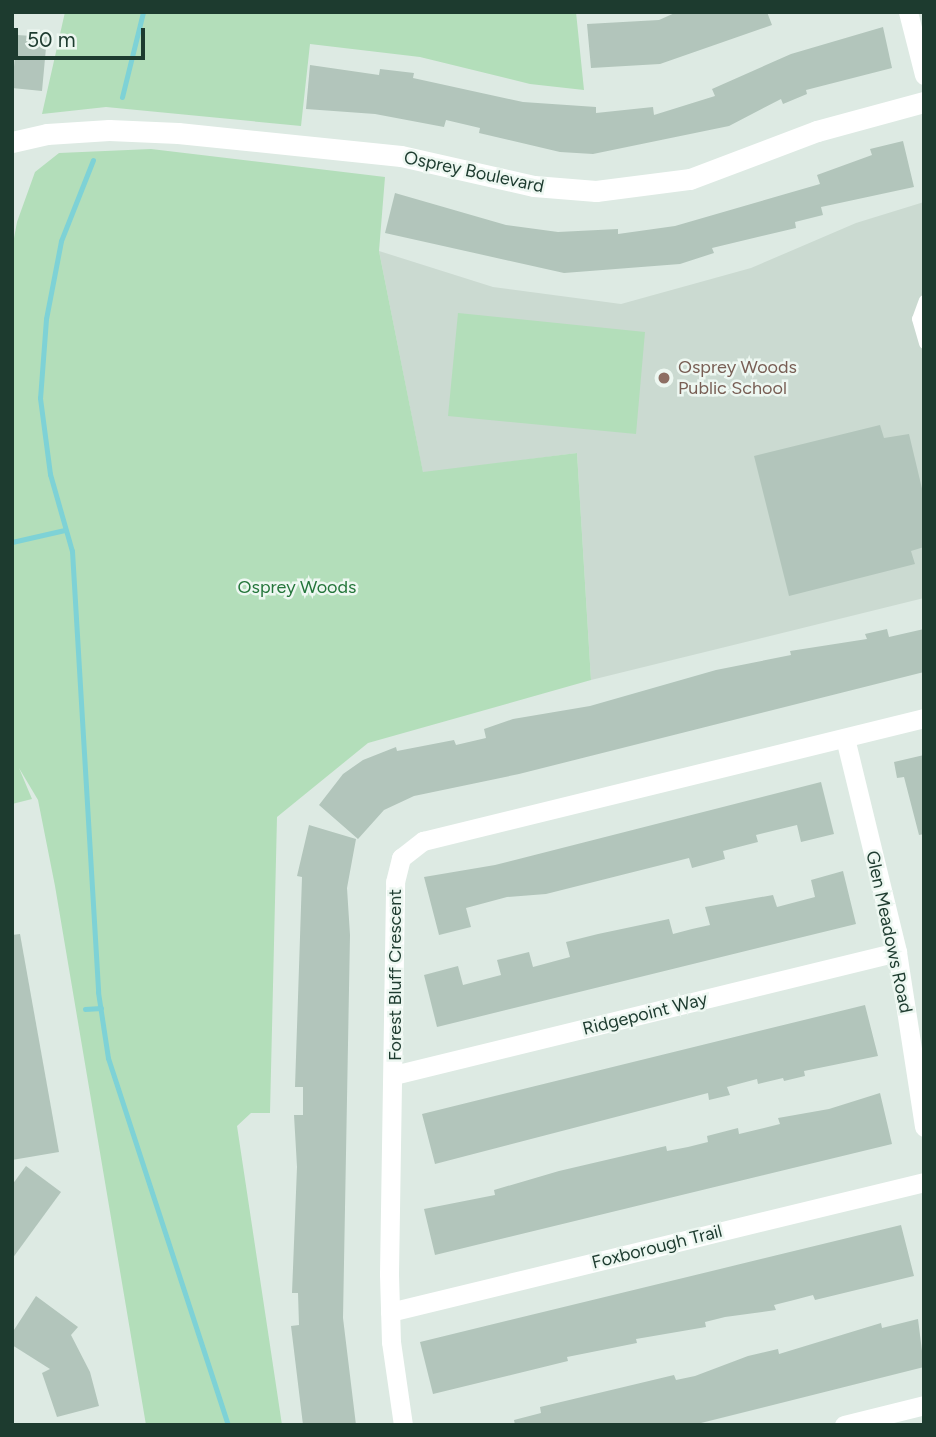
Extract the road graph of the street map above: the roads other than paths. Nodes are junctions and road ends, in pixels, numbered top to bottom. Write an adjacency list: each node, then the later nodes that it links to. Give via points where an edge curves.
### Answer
1 (908, 12): 2 (street)
2 (924, 75)
3 (924, 102): 4 (street, Osprey Boulevard, via 817,131 690,179 596,191 534,186 401,156 138,130 64,133)
4 (12, 142)
5 (924, 300): 6 (lane, via 917,319)
6 (924, 344)
7 (924, 718): 8 (street, Forest Bluff Crescent)
8 (845, 738): 9 (street, Glen Meadows Road); 10 (street, Forest Bluff Crescent, via 414,846 401,858 395,882)
9 (897, 953): 10 (street, Ridgepoint Way); 11 (street, Glen Meadows Road)
10 (394, 1074): 13 (street, Forest Bluff Crescent)
11 (924, 1127)
12 (924, 1182): 13 (street, Foxborough Trail)
13 (390, 1312): 15 (street, Forest Bluff Crescent)
14 (924, 1405): 16 (street)
15 (403, 1425)
16 (844, 1425)

